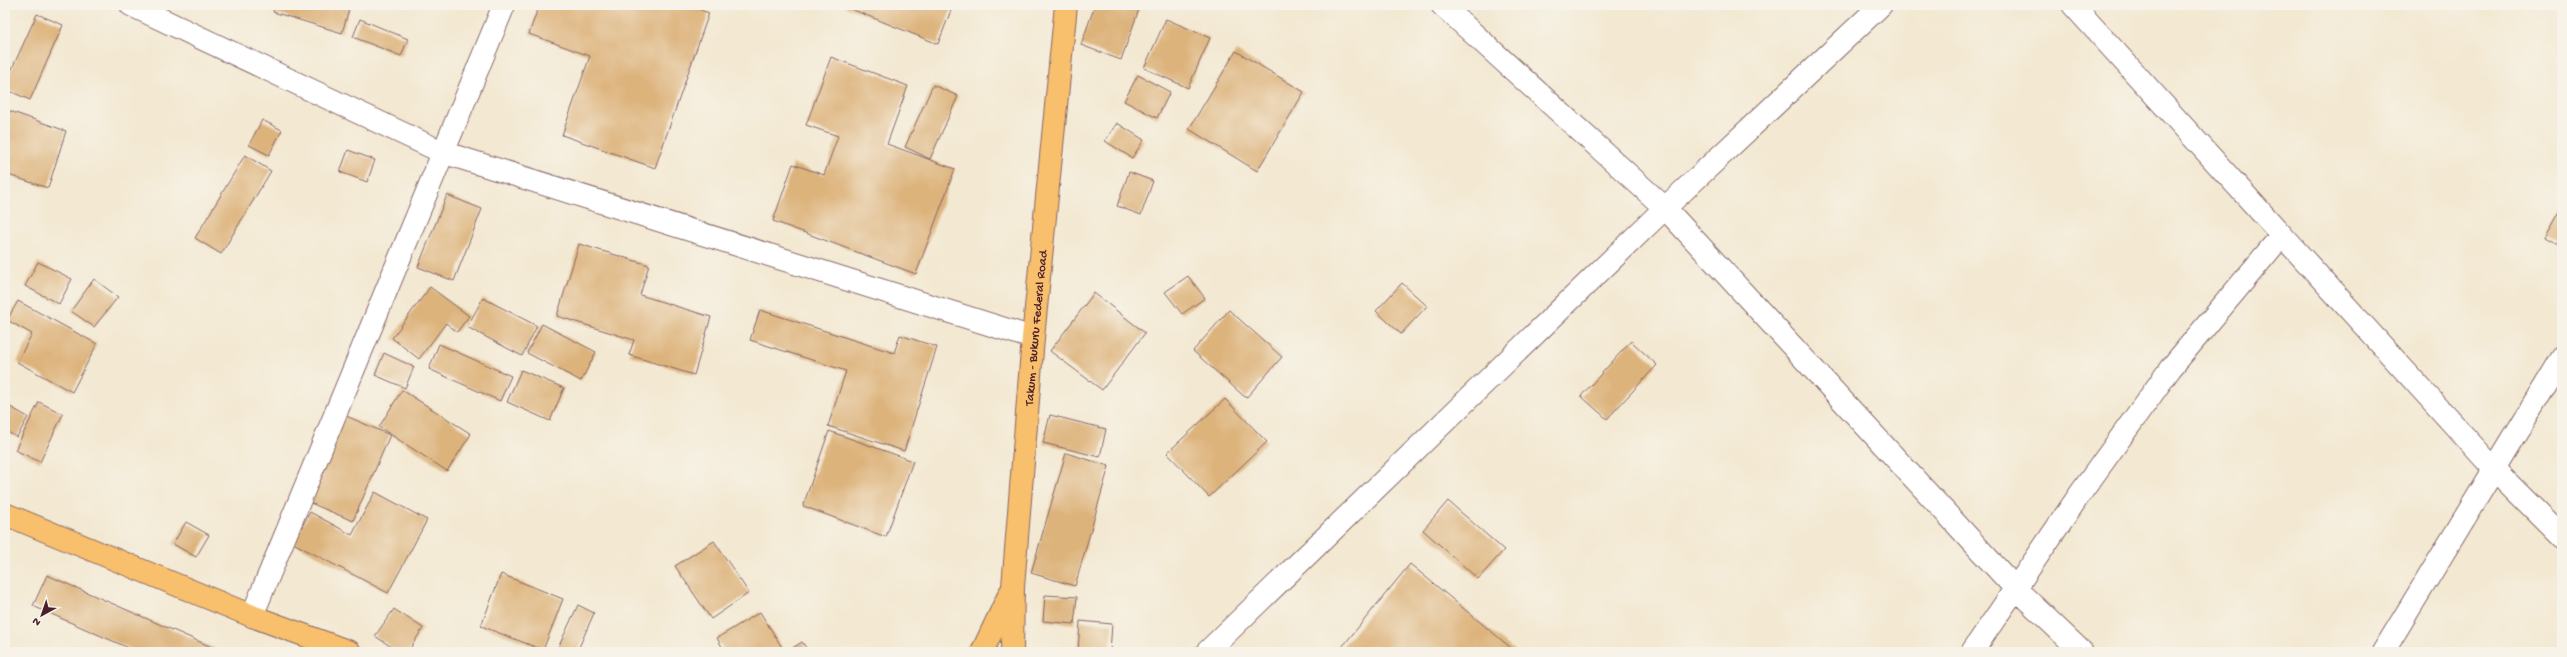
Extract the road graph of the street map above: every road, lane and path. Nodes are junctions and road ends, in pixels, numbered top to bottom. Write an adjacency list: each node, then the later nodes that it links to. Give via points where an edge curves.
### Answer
1 (131, 5): 7 (street)
2 (504, 5): 7 (street)
3 (1066, 5): 10 (main road, Takum - Bukuru Federal Road)
4 (1442, 5): 8 (street)
5 (1881, 5): 8 (street)
6 (2073, 5): 9 (street)
7 (442, 152): 10 (street); 17 (street)
8 (1665, 208): 16 (street); 21 (street)
9 (2282, 235): 12 (street); 16 (street, via 2170,369 2080,494)
10 (1034, 338): 15 (main road, Takum - Bukuru Federal Road)
11 (2562, 358): 12 (street)
12 (2494, 469): 14 (street); 24 (street)
13 (5, 514): 17 (main road)
14 (2562, 537)
15 (1013, 587): 19 (main road); 20 (main road, Takum - Bukuru Federal Road)
16 (2016, 589): 22 (street); 23 (street)
17 (252, 616): 18 (main road)
18 (350, 652)
19 (982, 652)
20 (1012, 652)
21 (1207, 652)
22 (1972, 652)
23 (2082, 652)
24 (2383, 652)

